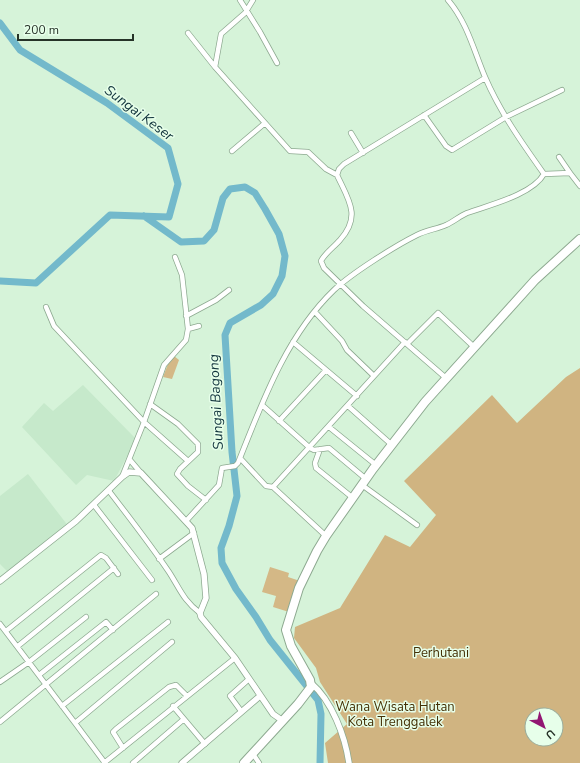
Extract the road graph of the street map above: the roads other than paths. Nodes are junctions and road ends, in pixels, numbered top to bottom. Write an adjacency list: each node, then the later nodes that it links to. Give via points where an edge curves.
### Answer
1 (240, 0): 4 (street)
2 (253, 0): 4 (street)
3 (448, 0): 8 (street, via 464,26)
4 (246, 11): 6 (street); 7 (street, via 221,34)
5 (188, 33): 7 (street)
6 (277, 63)
7 (215, 67): 12 (street)
8 (485, 78): 10 (street); 11 (street)
9 (562, 90): 11 (street)
10 (424, 115): 11 (street, via 450,150); 15 (street)
11 (506, 117): 18 (street)
12 (265, 123): 14 (street); 19 (street, via 290,151 308,152 326,169)
13 (351, 133): 15 (street)
14 (232, 151)
15 (363, 153): 19 (street, via 344,164)
16 (559, 157): 17 (street)
17 (570, 173): 18 (street); 20 (street)
18 (544, 174): 23 (street, via 530,187 409,239)
19 (337, 175): 23 (street, via 351,203 351,221 346,232 321,263)
20 (580, 186)
21 (580, 239): 32 (highway, via 535,280)
22 (175, 257): 27 (street, via 182,275)
23 (341, 285): 26 (street); 31 (street)
24 (229, 290): 27 (street)
25 (46, 307): 41 (street, via 54,326)
26 (315, 312): 30 (street); 34 (street, via 347,350)
27 (186, 316): 29 (street)
28 (199, 326): 29 (street)
29 (188, 329): 37 (street, via 186,340 164,365)
30 (293, 342): 33 (street); 38 (street)
31 (406, 343): 32 (street, via 438,313); 34 (street); 35 (street)
32 (474, 347): 35 (highway)
33 (326, 370): 36 (street); 40 (street)
34 (374, 376): 36 (street)
35 (446, 378): 43 (highway)
36 (357, 396): 39 (street)
37 (150, 404): 41 (street); 48 (street, via 178,424 198,444 199,450)
38 (262, 405): 40 (street); 46 (street)
39 (348, 406): 42 (street); 43 (street)
40 (279, 421): 44 (street)
41 (144, 422): 47 (street); 48 (street)
42 (329, 427): 44 (street); 49 (street)
43 (392, 444): 49 (highway)
44 (310, 448): 45 (street); 53 (street)
45 (320, 449): 52 (street, via 329,448); 55 (street, via 315,463 316,468)
46 (240, 458): 53 (street, via 266,486); 56 (street, via 235,466 223,467 219,485)
47 (130, 460): 50 (street); 51 (street)
48 (188, 461): 56 (street, via 178,476)
49 (376, 465): 52 (highway)
50 (141, 474): 51 (street, via 129,472); 58 (street)
51 (122, 477): 54 (street)
52 (364, 482): 55 (highway); 59 (street)
53 (274, 487): 61 (street)
54 (108, 491): 57 (street); 62 (street, via 134,522)
55 (353, 498): 61 (highway)
56 (206, 500): 58 (street)
57 (94, 505): 65 (street); 66 (street)
58 (186, 521): 60 (street)
59 (417, 524)
60 (194, 533): 62 (street); 68 (street, via 204,574 206,598)
61 (326, 536): 82 (highway, via 299,588 286,630 291,646 303,664)
62 (159, 559): 68 (street, via 170,572 180,593)
63 (114, 568): 64 (street); 73 (street, via 104,556 97,557); 75 (street)
64 (118, 574)
65 (152, 580)
66 (0, 581)
67 (156, 594): 72 (street)
68 (200, 613): 76 (street)
69 (86, 617): 77 (street)
70 (168, 622): 85 (street)
71 (0, 624): 73 (street)
72 (113, 630): 78 (street, via 106,622); 81 (street)
73 (6, 631): 75 (street)
74 (172, 642): 91 (street)
75 (18, 646): 77 (street)
76 (235, 658): 79 (street); 83 (street)
77 (29, 662): 78 (street); 80 (street)
78 (39, 675): 81 (street)
79 (249, 679): 84 (street); 87 (street, via 230,697)
80 (0, 682)
81 (47, 685): 85 (street); 90 (street)
82 (311, 685): 89 (highway); 100 (street, via 325,698 342,735)
83 (187, 696): 86 (street); 93 (street, via 176,685 169,687 116,729 113,735)
84 (260, 696): 87 (street); 89 (street, via 273,714)
85 (62, 706): 91 (street)
86 (173, 706): 88 (street); 93 (street)
87 (241, 711): 92 (street)
88 (184, 719): 92 (street); 96 (street)
89 (283, 721): 94 (highway)
90 (0, 722)
91 (75, 723): 95 (street)
92 (204, 744): 97 (street)
93 (123, 748): 95 (street)
94 (253, 754): 98 (highway); 99 (street)
95 (104, 763)
96 (133, 763)
97 (182, 763)
98 (244, 763)
99 (259, 763)
100 (349, 763)

